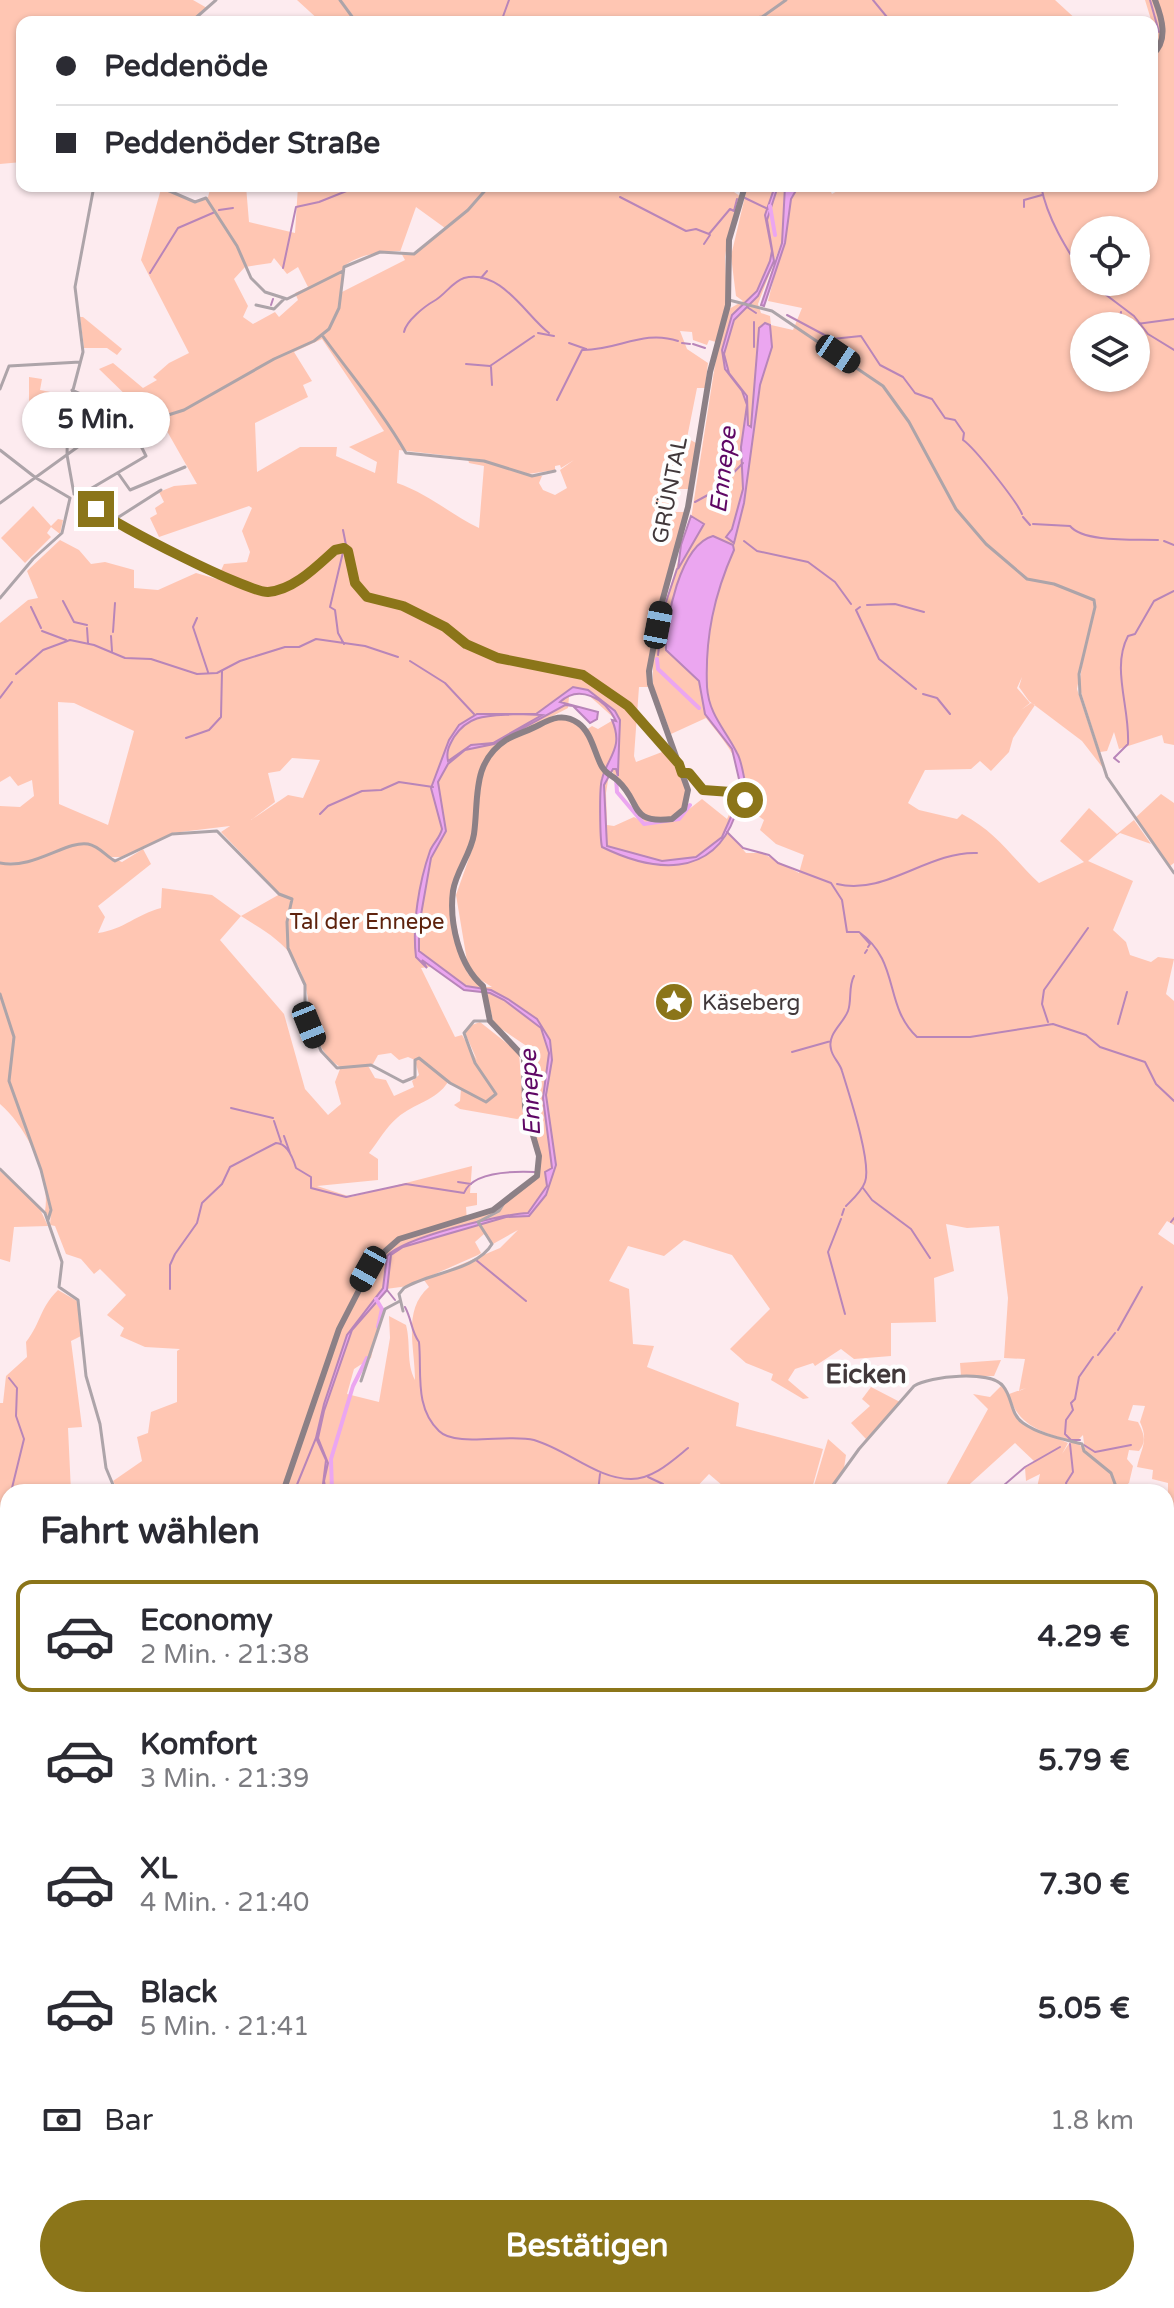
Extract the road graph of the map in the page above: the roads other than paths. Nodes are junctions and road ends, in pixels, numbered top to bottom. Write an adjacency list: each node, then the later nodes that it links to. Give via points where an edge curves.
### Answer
1 (216, 0): 4 (street)
2 (786, 0): 5 (street)
3 (1155, 0): 6 (street, via 1163,32)
4 (198, 16)
5 (763, 16)
6 (1158, 50)
7 (93, 192): 16 (street, via 75,287)
8 (172, 192): 12 (street, via 195,202 206,198 251,278 265,292)
9 (483, 192): 11 (street, via 426,247 408,255 380,252 351,262)
10 (743, 192): 13 (street, GRÜNTAL, via 727,251)
11 (343, 271): 12 (street); 15 (street, via 339,308)
12 (285, 298): 14 (street, via 274,309)
13 (729, 300): 35 (street, GRÜNTAL, via 649,671); 39 (street, via 772,311 889,392 956,509 1012,570 1094,600 1080,694 1107,777)
14 (256, 305)
15 (322, 335): 20 (street, via 193,406); 26 (street, via 406,453 468,458 532,476)
16 (81, 362): 17 (street, via 9,366); 18 (street)
17 (0, 389)
18 (72, 390): 19 (street); 21 (street, via 106,405)
19 (68, 421): 22 (street, via 86,427); 24 (street)
20 (131, 427): 21 (street); 27 (street, via 146,456)
21 (122, 430): 22 (street)
22 (94, 438): 24 (street)
23 (0, 450): 28 (street)
24 (67, 455): 28 (street); 31 (street)
25 (185, 467): 27 (street, via 130,490)
26 (555, 471)
27 (118, 473): 30 (street)
28 (36, 478): 31 (street); 32 (street)
29 (161, 490): 33 (street)
30 (80, 495): 31 (street); 33 (street)
31 (72, 496): 34 (street, via 62,533)
32 (0, 503)
33 (114, 520): 35 (street, via 200,566 266,592 286,588 344,548 355,583 367,597 403,606 498,658 583,675 628,706)
34 (0, 598)
35 (679, 764): 36 (street)
36 (682, 773): 37 (street, via 689,773 703,790 741,797); 41 (street, via 686,805 677,816 661,820 639,813 573,719 553,718 501,744 482,769 474,836 453,892 465,964 485,992)
37 (744, 813)
38 (0, 863): 41 (street, via 44,859 83,843 115,861 172,834 217,831 279,894 292,899 288,948 305,985 305,1011 321,1051 337,1068 371,1065 403,1082 415,1077 415,1060 420,1059 486,1102 496,1094 475,1063 464,1033 474,1021)
39 (1174, 873)
40 (0, 994): 44 (street, via 14,1037 9,1081 41,1170 51,1210)
41 (490, 1021): 43 (street, via 524,1057 525,1108 539,1156 534,1180)
42 (0, 1169): 44 (street)
43 (504, 1203): 45 (street, via 478,1225 490,1249 407,1286); 49 (street, via 399,1239 374,1261 339,1329)
44 (48, 1220): 48 (street, via 62,1262 59,1287 78,1300 86,1376)
45 (400, 1301): 46 (street); 47 (street, via 383,1314)
46 (403, 1311)
47 (361, 1381)
48 (113, 1484)
49 (286, 1484)
50 (834, 1484): 51 (street, via 911,1388 940,1379 994,1379 1023,1423 1082,1444)
51 (1115, 1484)

